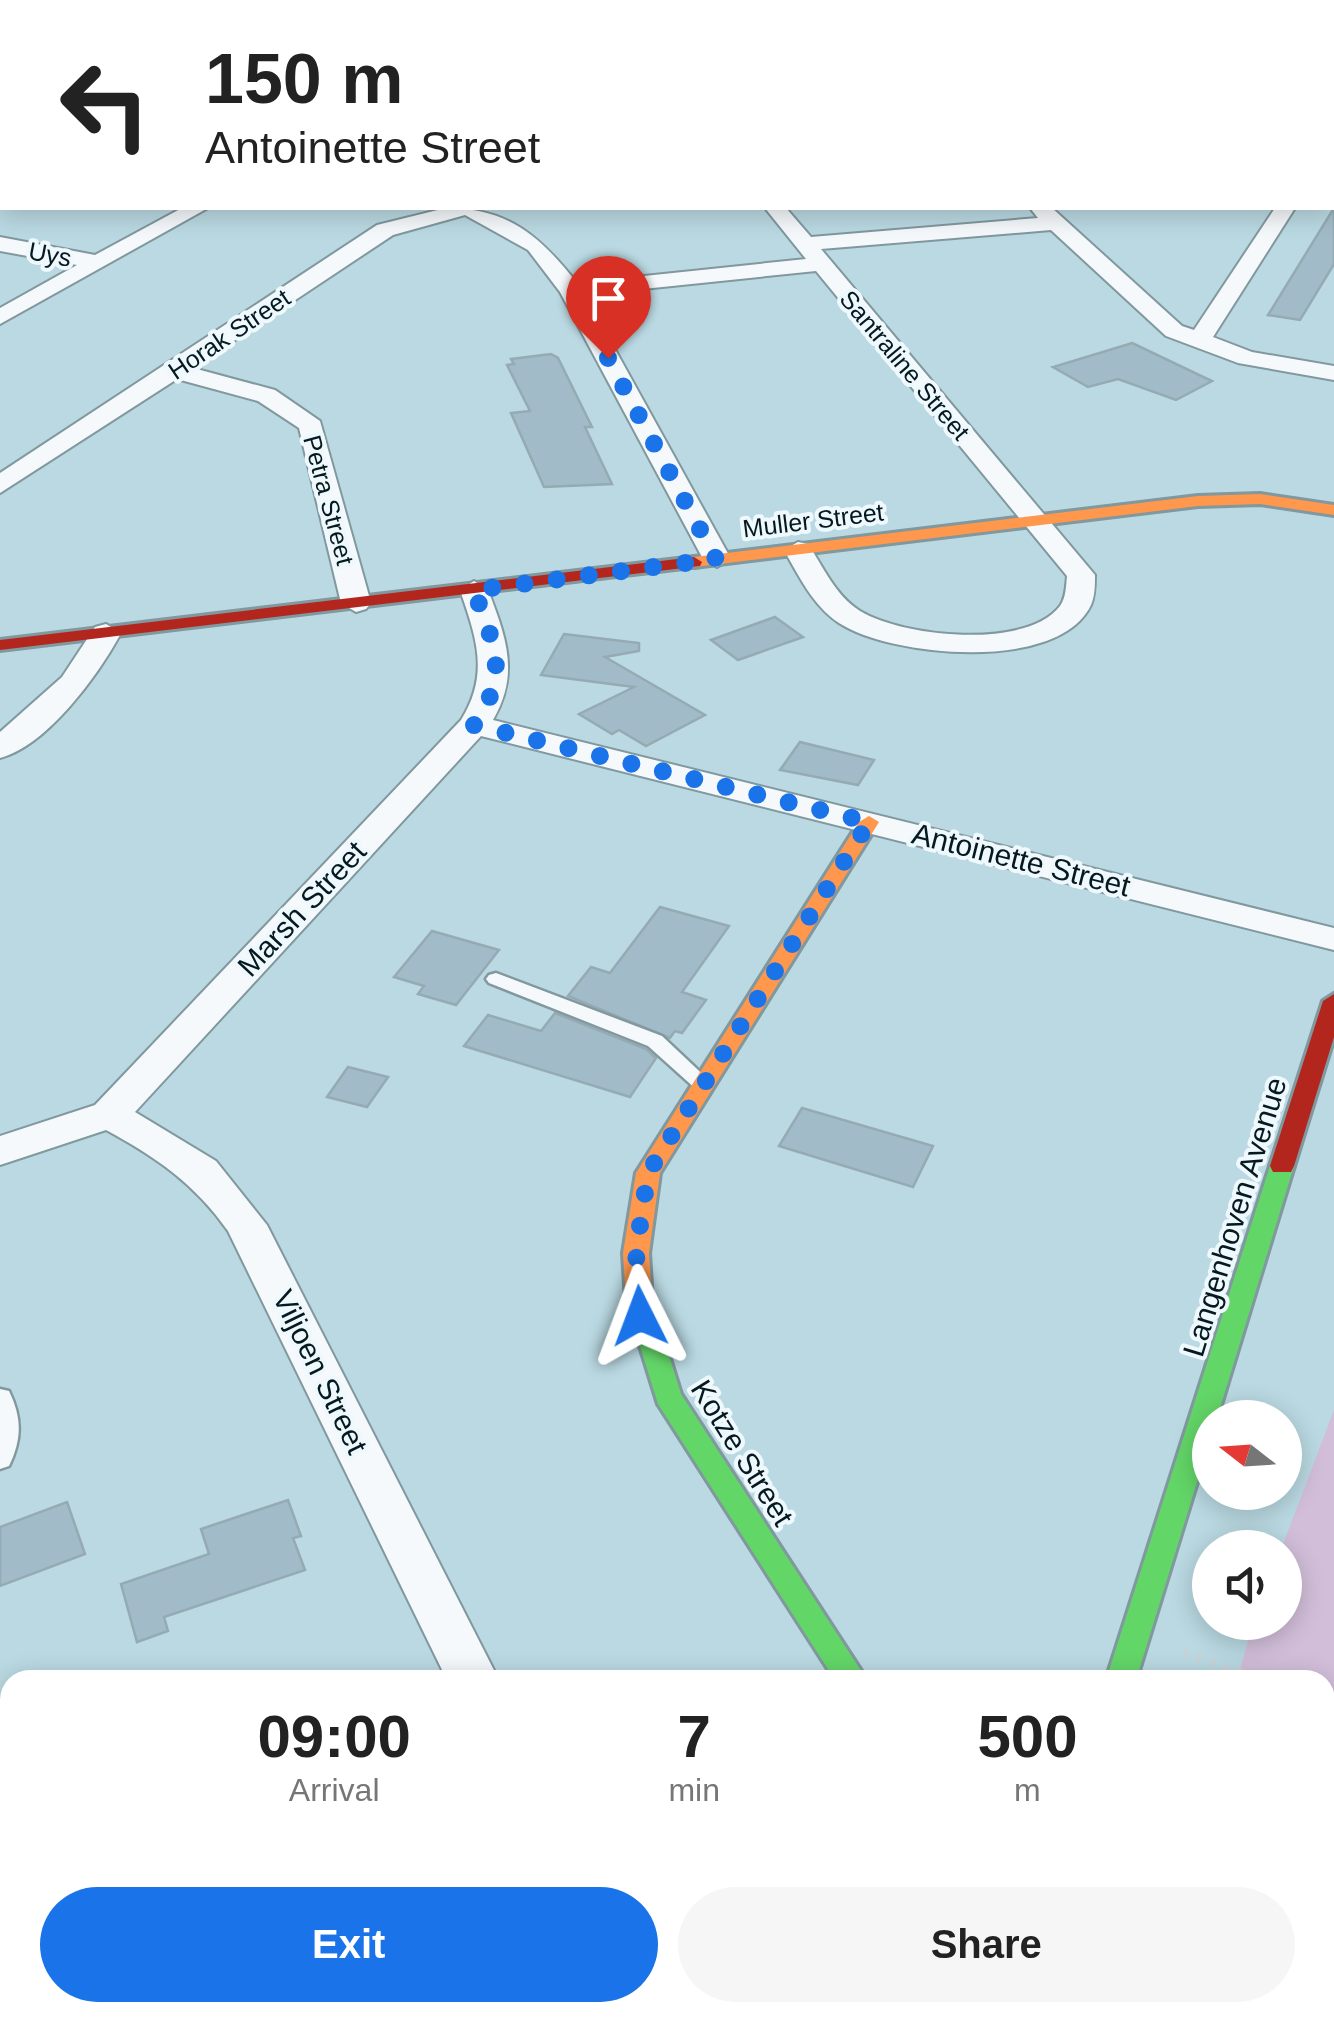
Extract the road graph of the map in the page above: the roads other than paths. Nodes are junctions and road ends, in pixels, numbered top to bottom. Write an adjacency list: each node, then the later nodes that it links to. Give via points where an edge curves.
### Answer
1 (193, 210): 9 (street)
2 (460, 210): 15 (street, Horak Street, via 385,230)
3 (472, 210): 10 (street, via 536,245)
4 (777, 210): 8 (street, Santraline Street)
5 (1283, 210): 11 (street)
6 (1047, 215): 8 (street); 12 (street)
7 (0, 244): 9 (street, Uys)
8 (812, 254): 10 (street); 19 (street, Santraline Street)
9 (100, 263): 13 (street)
10 (572, 290): 21 (street)
11 (1217, 315): 12 (street); 14 (street)
12 (1154, 316): 14 (street)
13 (0, 317)
14 (1198, 343): 16 (street)
15 (174, 371): 17 (street, Horak Street); 23 (street, Petra Street, via 299,411 310,426)
16 (1334, 373)
17 (0, 484)
18 (1334, 510): 19 (street, Muller Street, via 1229,498)
19 (1036, 521): 20 (street, Muller Street); 20 (street, Santraline Street, via 1081,575 1077,605 1056,624 1015,638 957,644 901,638 856,622 829,603)
20 (798, 550): 21 (street, Muller Street)
21 (716, 559): 22 (street, Muller Street)
22 (474, 590): 23 (street, Muller Street); 26 (street, Marsh Street, via 498,658 495,695)
23 (356, 603): 24 (street, Muller Street)
24 (106, 633): 25 (street, Muller Street); 27 (street, via 64,697)
25 (0, 645)
26 (474, 725): 28 (street, Antoinette Street); 33 (street, Marsh Street)
27 (0, 748)
28 (869, 822): 29 (street, Antoinette Street); 32 (street, Kotze Street)
29 (1334, 939)
30 (496, 979): 32 (lane, via 655,1041)
31 (1334, 1000): 39 (street, Langenhoven Avenue)
32 (704, 1085): 38 (street, Kotze Street, via 648,1173 636,1252 640,1316 668,1397)
33 (109, 1115): 34 (street, Marsh Street); 37 (street, Viljoen Street, via 218,1182 246,1225)
34 (0, 1151)
35 (0, 1398): 36 (lane, via 9,1426)
36 (0, 1458)
37 (468, 1670)
38 (845, 1670)
39 (1124, 1670)

